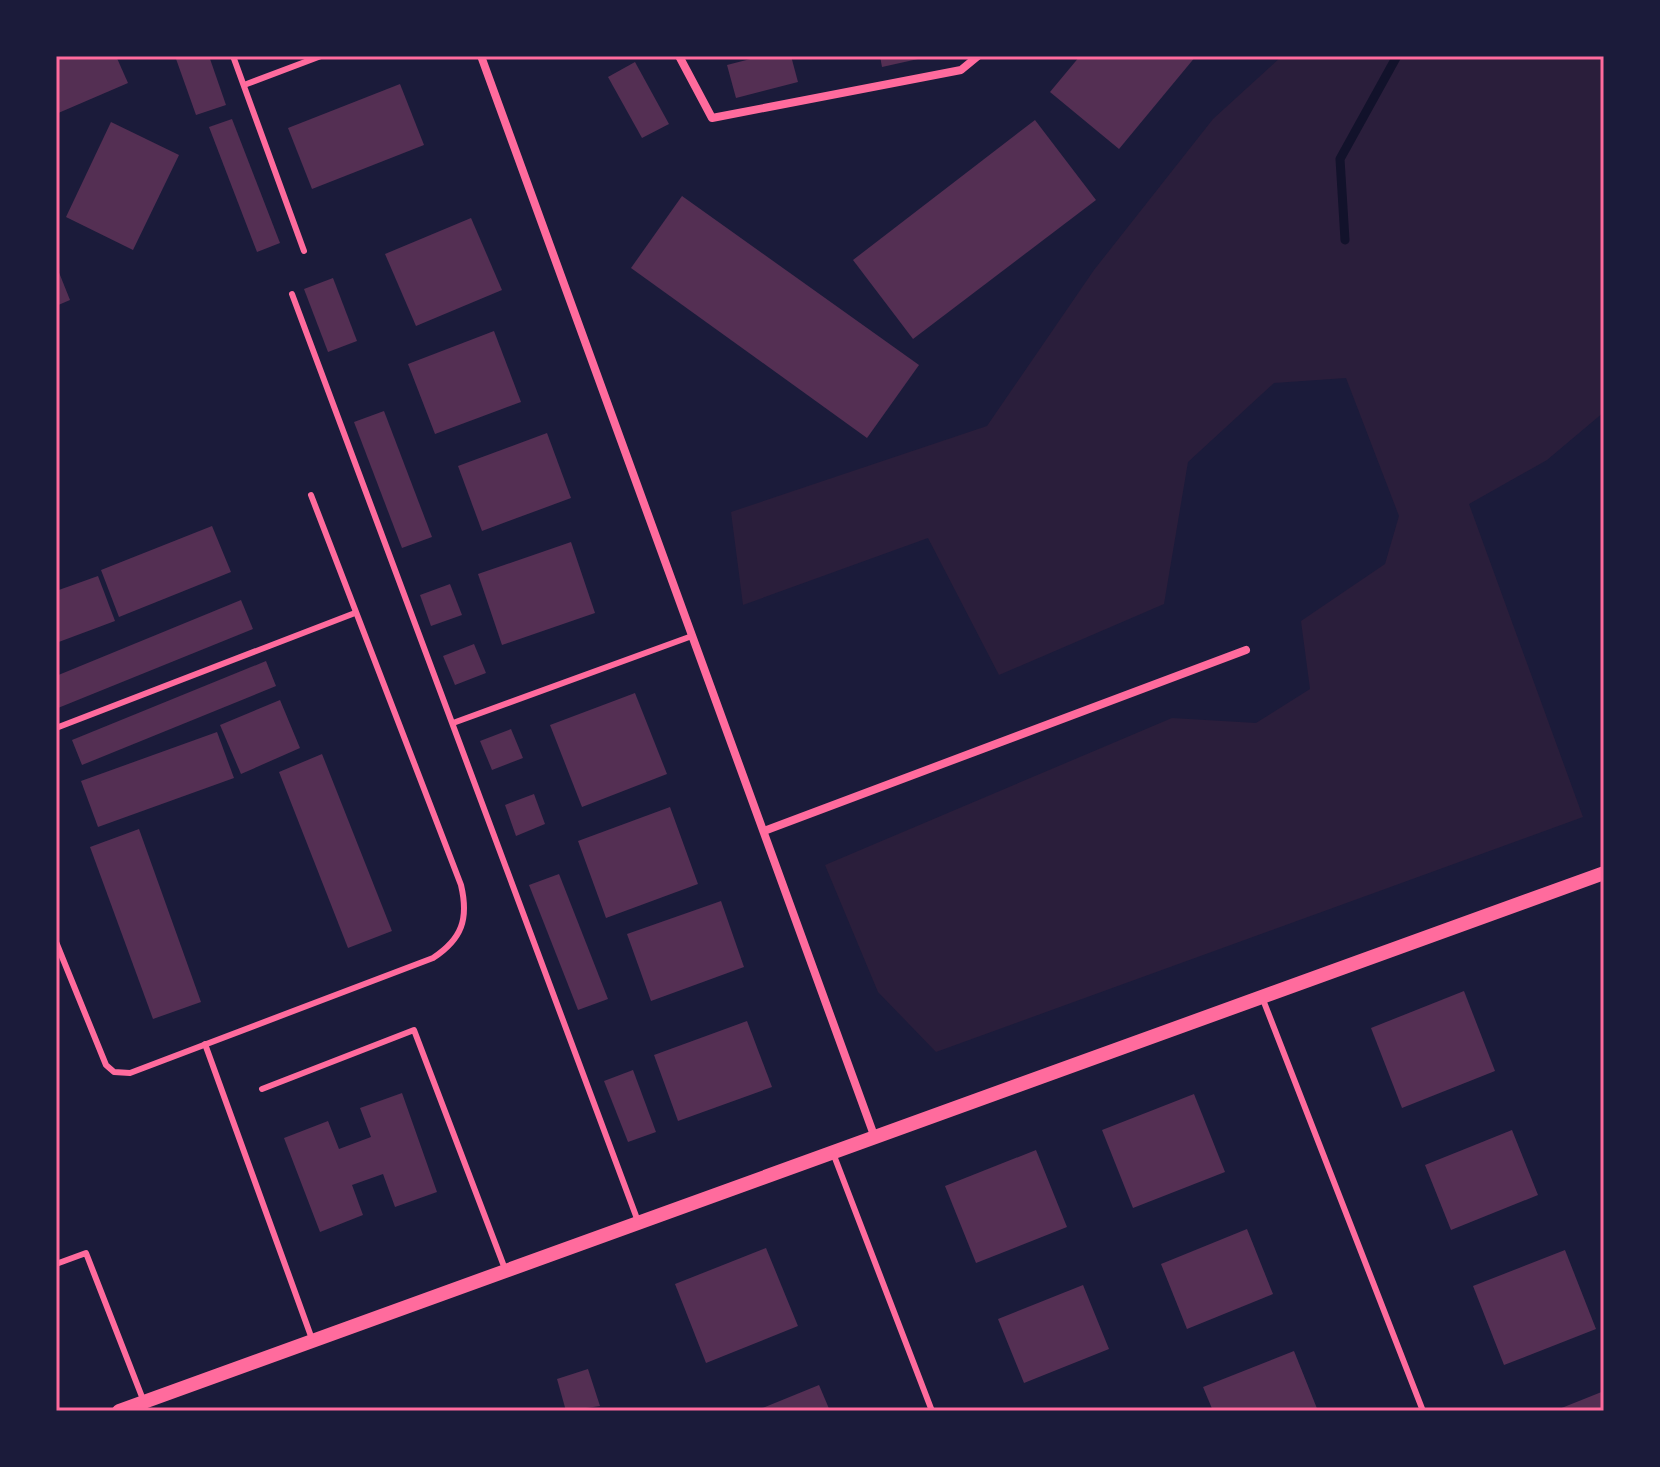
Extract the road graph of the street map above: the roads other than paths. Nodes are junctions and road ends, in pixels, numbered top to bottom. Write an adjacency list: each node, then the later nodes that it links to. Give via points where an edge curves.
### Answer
1 (233, 56): 6 (lane)
2 (321, 56): 6 (lane)
3 (481, 56): 11 (street)
4 (679, 56): 5 (street, via 712,118 961,70)
5 (978, 56)
6 (244, 85): 7 (lane)
7 (304, 251)
8 (292, 294): 13 (lane)
9 (311, 495): 10 (lane)
10 (355, 613): 14 (lane); 19 (lane, via 461,885 467,910 461,933 433,958)
11 (692, 636): 13 (lane); 15 (street)
12 (1246, 650): 15 (street)
13 (453, 723): 23 (lane)
14 (56, 728)
15 (764, 831): 21 (street)
16 (1604, 873): 18 (street)
17 (56, 942): 19 (lane, via 99,1049 114,1072 130,1073)
18 (1262, 997): 21 (street); 30 (lane)
19 (205, 1044): 26 (lane)
20 (262, 1089): 25 (lane, via 414,1030)
21 (875, 1138): 22 (street)
22 (833, 1153): 23 (street); 29 (lane)
23 (639, 1225): 25 (street)
24 (56, 1264): 27 (lane, via 86,1253)
25 (506, 1272): 26 (street)
26 (313, 1343): 27 (street)
27 (144, 1402): 28 (street)
28 (119, 1411)
29 (932, 1411)
30 (1423, 1411)

